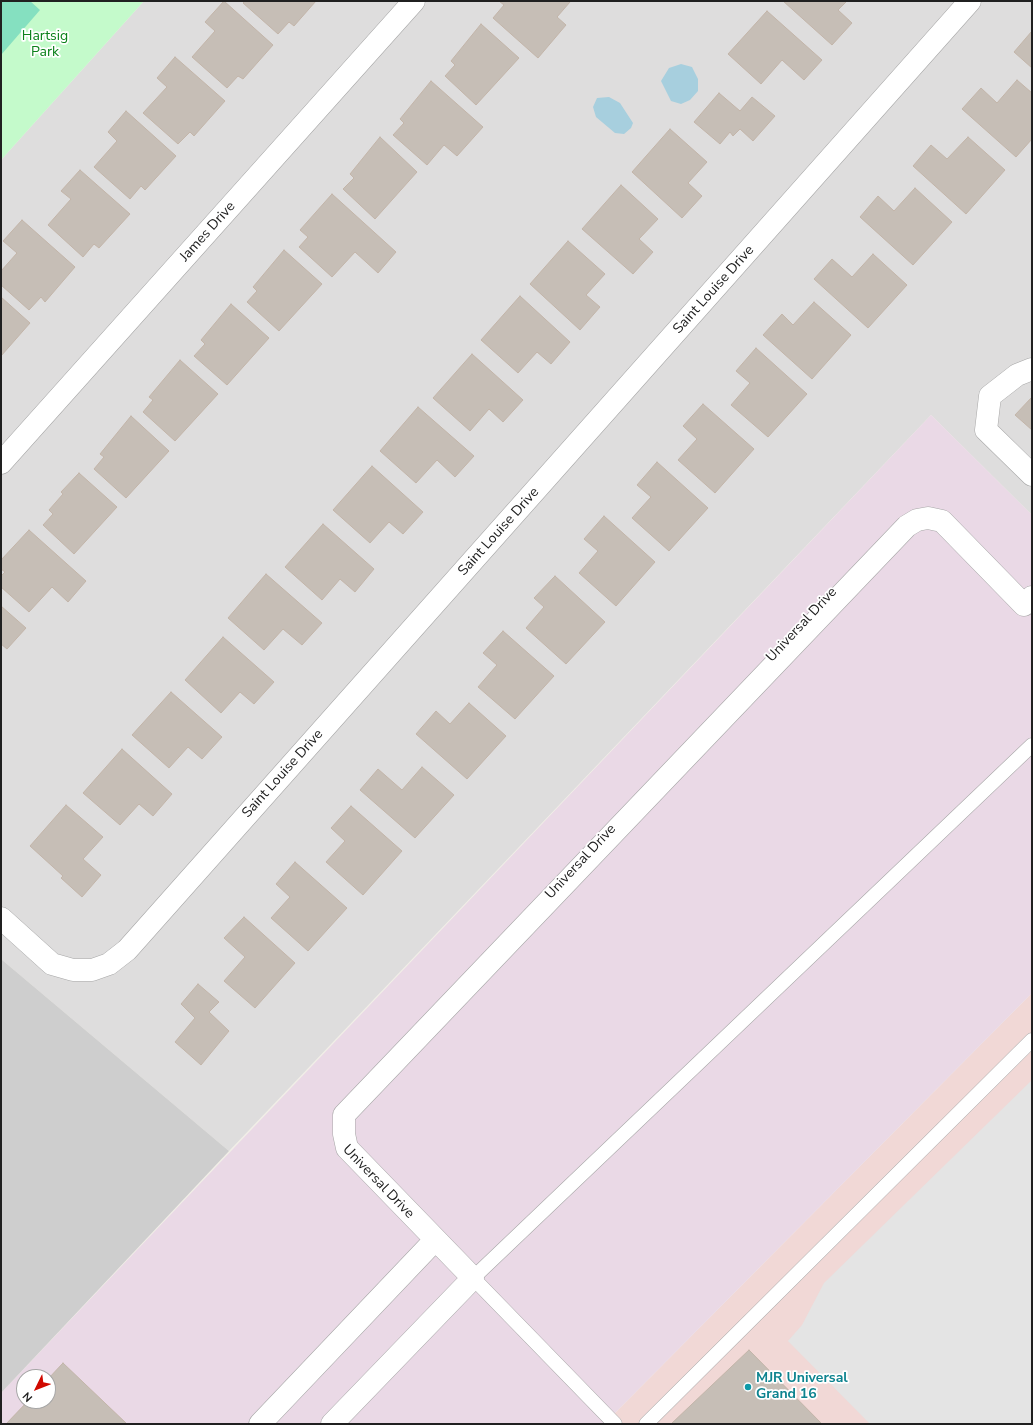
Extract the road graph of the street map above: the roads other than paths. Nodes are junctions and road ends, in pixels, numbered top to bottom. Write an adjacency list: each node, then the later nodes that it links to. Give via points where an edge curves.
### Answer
1 (414, 1): 4 (street, James Drive)
2 (970, 1): 8 (street, Saint Louise Drive, via 127,950 104,966 92,970 73,970 52,964)
3 (1032, 370): 5 (street, via 1017,376 990,396 986,430)
4 (1, 463)
5 (1032, 475)
6 (1030, 605): 10 (street, Universal Drive, via 942,522 928,518 917,520 907,526 344,1115 347,1148)
7 (1032, 745): 11 (lane)
8 (1, 918)
9 (1032, 1040): 15 (lane)
10 (435, 1240): 11 (street, Universal Drive); 12 (street)
11 (473, 1278): 13 (street); 14 (lane)
12 (260, 1424)
13 (332, 1424)
14 (615, 1424)
15 (646, 1424)

